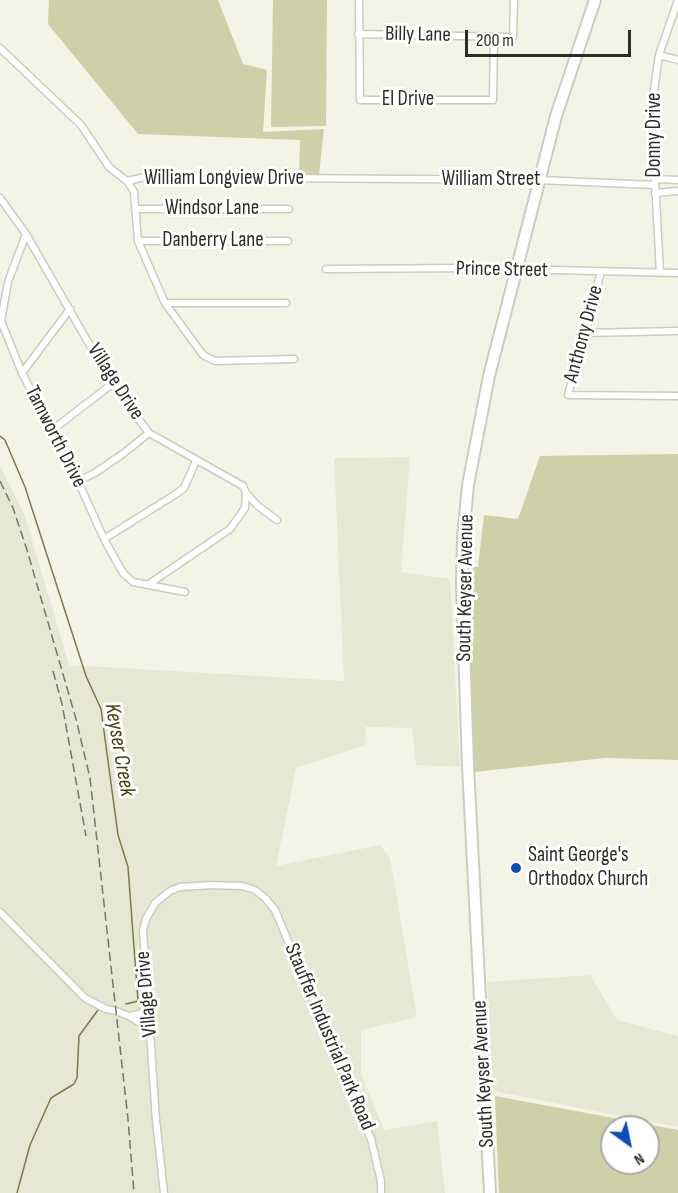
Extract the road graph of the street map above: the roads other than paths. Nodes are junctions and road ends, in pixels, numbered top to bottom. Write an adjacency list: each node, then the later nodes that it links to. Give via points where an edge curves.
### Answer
1 (359, 0): 5 (street, El Drive)
2 (514, 0): 6 (street, via 513,37)
3 (596, 0): 11 (main road, South Keyser Avenue)
4 (678, 0): 8 (street, Donny Drive)
5 (358, 34): 6 (street, Billy Lane); 6 (street, El Drive, via 360,100 493,100)
6 (494, 37)
7 (0, 48): 13 (street, William Longview Drive, via 74,117 109,167)
8 (659, 55): 9 (street); 14 (street, Donny Drive, via 652,124)
9 (678, 60)
10 (327, 179): 11 (street, William Street); 13 (street, William Longview Drive, via 145,177)
11 (538, 180): 14 (street, William Street); 23 (main road, South Keyser Avenue)
12 (678, 180): 14 (street)
13 (127, 181): 17 (street, via 134,192)
14 (655, 186): 15 (street); 25 (street, Donny Drive)
15 (678, 191)
16 (0, 198): 19 (street, Village Drive)
17 (135, 209): 18 (street, Windsor Lane); 20 (street)
18 (289, 209)
19 (26, 234): 29 (street, Village Drive); 33 (street, Tamworth Drive, via 8,282 2,321)
20 (138, 240): 21 (street, Danberry Lane); 27 (street)
21 (288, 241)
22 (326, 269): 23 (street, Prince Street)
23 (515, 270): 24 (street, Prince Street); 52 (main road, South Keyser Avenue, via 474,447 462,549 468,763)
24 (600, 272): 25 (street, Prince Street); 31 (street, Anthony Drive)
25 (660, 273): 26 (street, Prince Street)
26 (678, 273)
27 (165, 303): 28 (street); 32 (street, via 203,355 215,361)
28 (286, 303)
29 (70, 309): 33 (street); 34 (street, Village Drive)
30 (678, 331): 31 (street)
31 (584, 333): 35 (street, Anthony Drive, via 568,395)
32 (294, 359)
33 (22, 373): 36 (street, Tamworth Drive)
34 (112, 384): 36 (street); 37 (street, Village Drive)
35 (678, 396)
36 (51, 431): 39 (street, Tamworth Drive)
37 (149, 433): 38 (street, Village Drive); 39 (street)
38 (196, 461): 40 (street, Village Drive, via 243,486); 42 (street, via 184,488)
39 (78, 481): 42 (street, Tamworth Drive)
40 (246, 493): 41 (street, Village Drive); 43 (street, via 245,508 230,530)
41 (277, 520)
42 (104, 539): 43 (street, Tamworth Drive, via 123,573 134,582)
43 (149, 584): 44 (street, Tamworth Drive)
44 (185, 592)
45 (255, 890): 47 (street, Village Drive, via 243,886 180,887 155,903 143,930); 51 (street, Stauffer Industrial Park Road, via 275,910 371,1139)
46 (0, 912): 48 (street, via 86,998 106,1010)
47 (149, 1005): 48 (street, via 140,1014); 49 (street, Village Drive)
48 (129, 1016): 49 (street)
49 (151, 1030): 50 (street, Village Drive)
50 (164, 1193)
51 (381, 1193)
52 (490, 1193)

